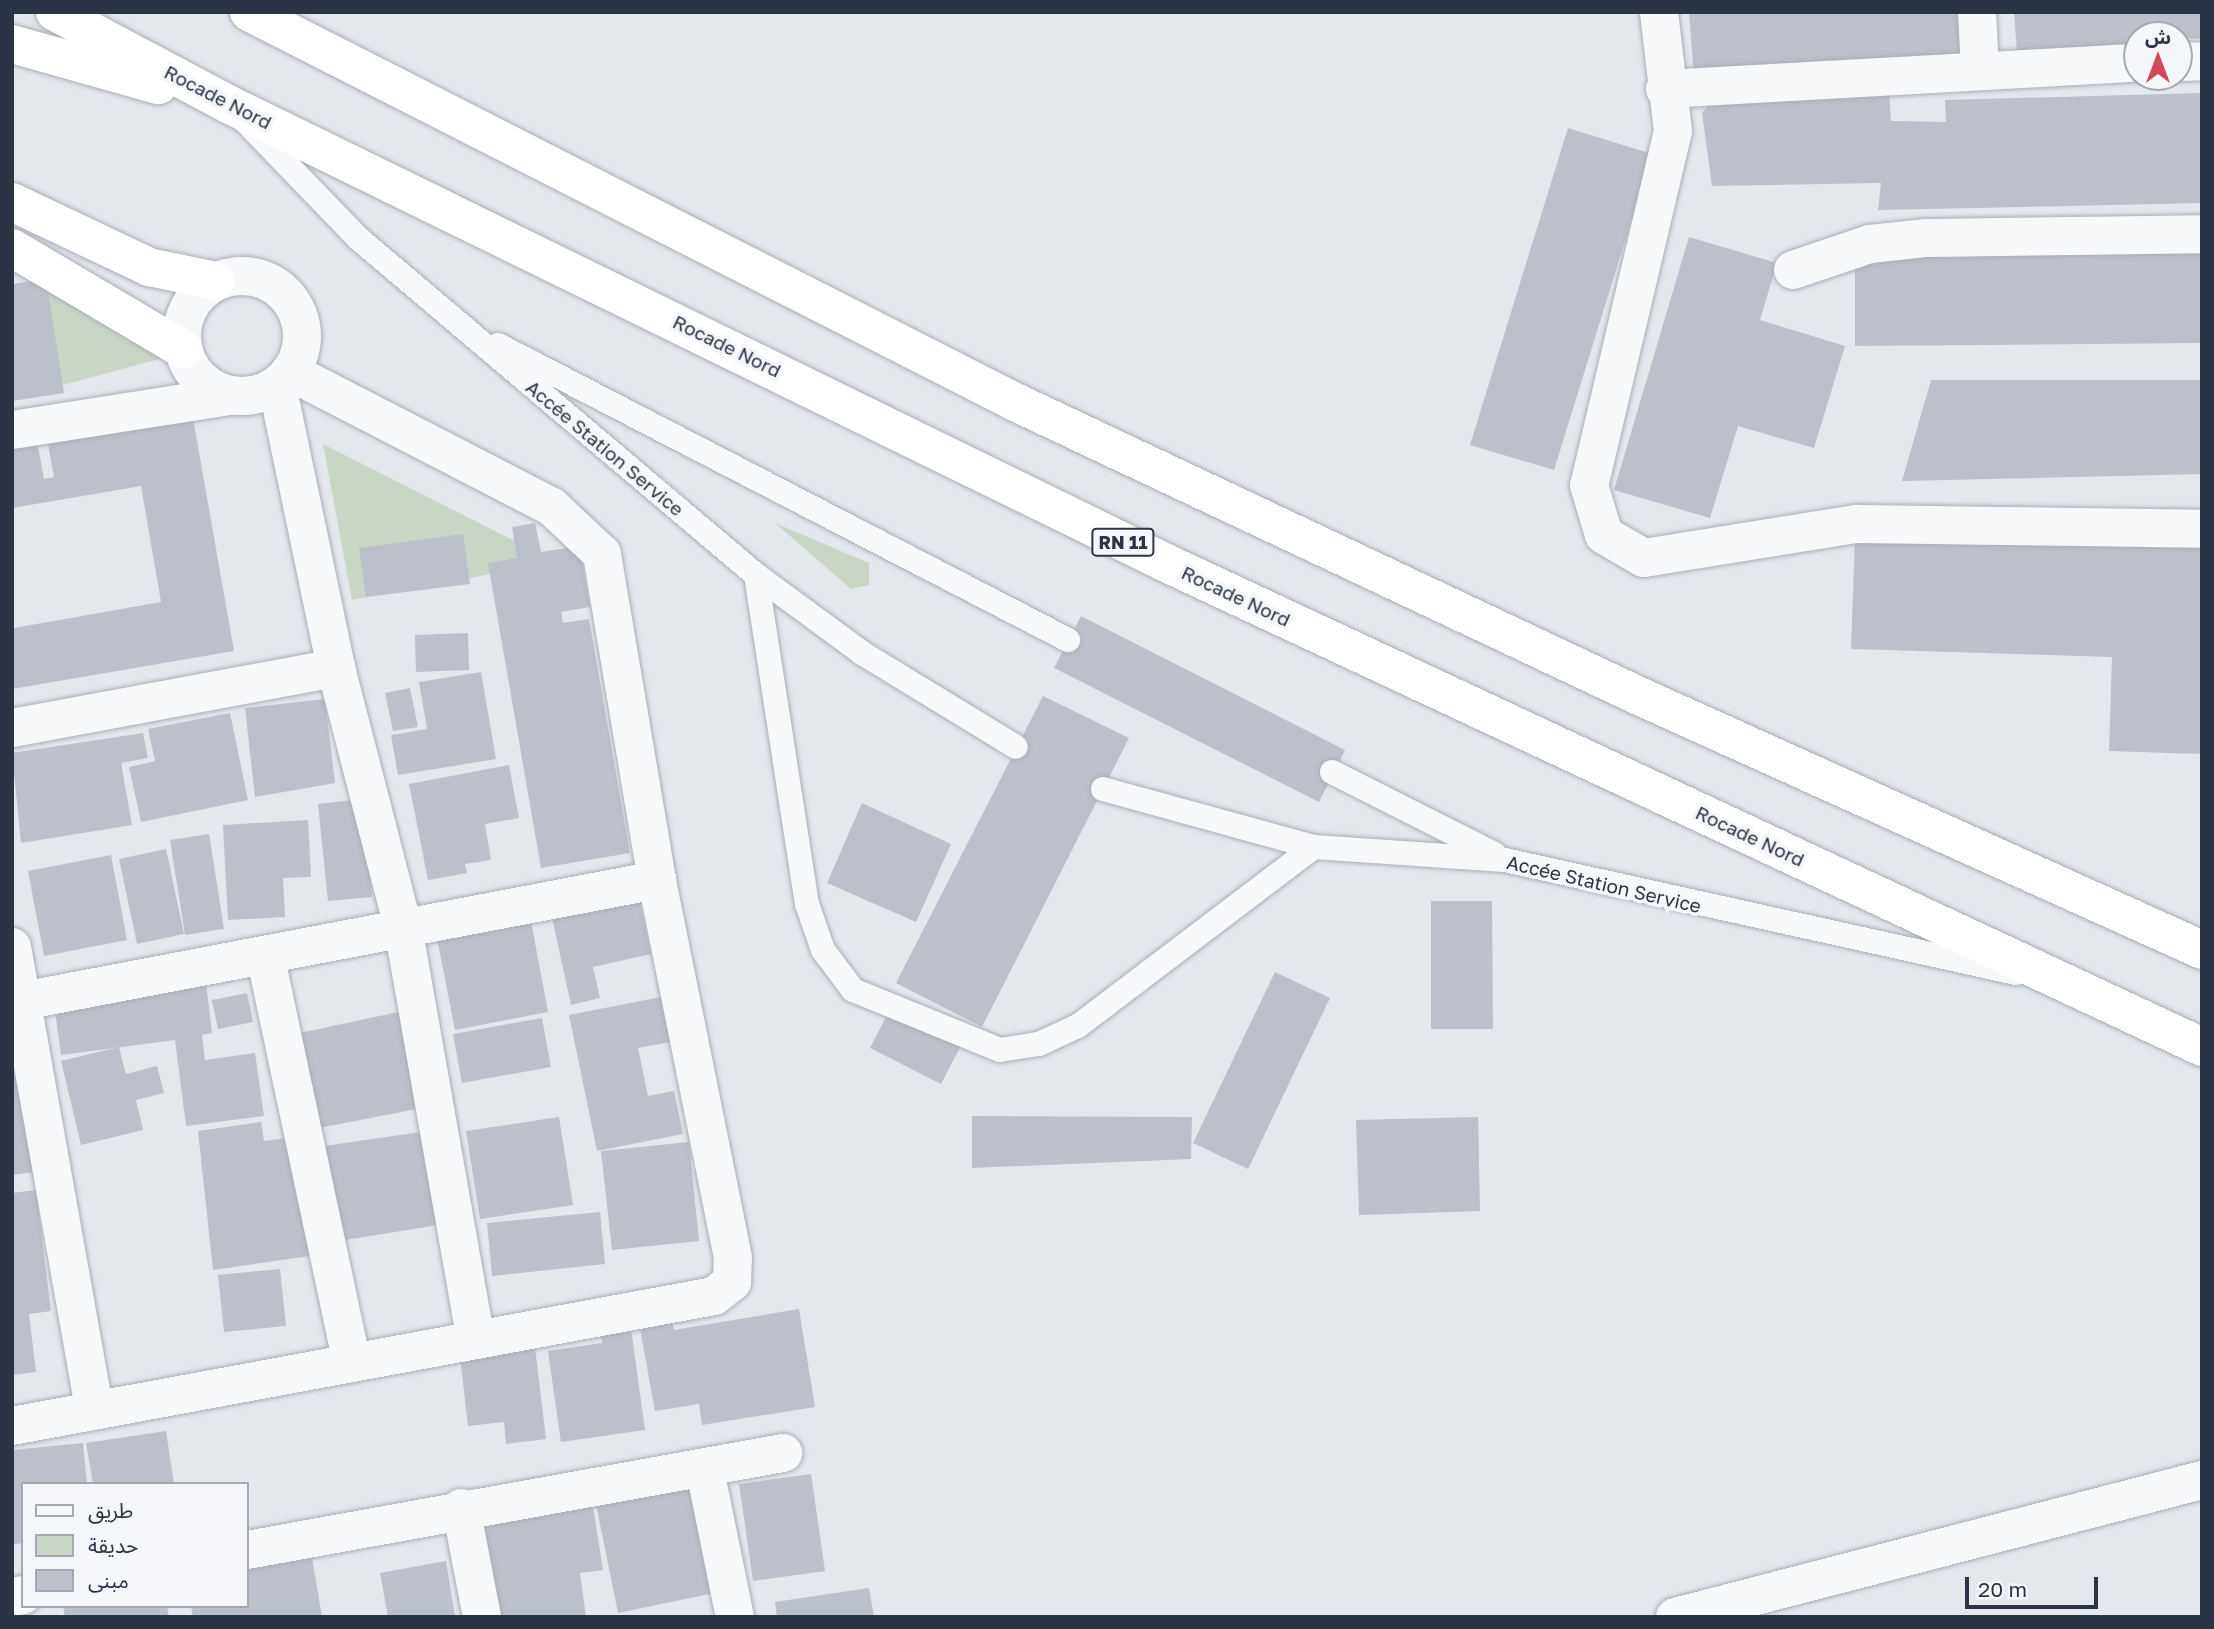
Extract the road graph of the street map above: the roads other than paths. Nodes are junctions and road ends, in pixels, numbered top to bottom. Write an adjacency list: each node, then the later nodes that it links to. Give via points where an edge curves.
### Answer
1 (55, 12): 9 (highway, Rocade Nord / RN 11)
2 (249, 12): 33 (highway, via 1015,402 1626,690)
3 (1659, 12): 8 (street)
4 (1977, 12): 7 (street)
5 (12, 44): 9 (highway)
6 (2123, 64): 7 (street)
7 (1980, 69): 8 (street)
8 (1665, 89): 20 (street, via 1673,131 1589,485 1604,535 1644,558 1857,524)
9 (230, 105): 15 (lane, Accée Station Service, via 359,239); 35 (highway, Rocade Nord / RN 11, via 1164,562)
10 (12, 202): 14 (highway, via 149,267)
11 (2202, 234): 13 (street, via 1925,238 1825,255)
12 (12, 248): 16 (highway)
13 (1793, 270)
14 (216, 281): 16 (street, via 187,309); 17 (street, via 255,278 289,298 302,335)
15 (454, 323): 21 (lane, Accée Station Service); 22 (lane)
16 (183, 348): 18 (street, via 201,380)
17 (283, 378): 18 (street); 23 (street); 30 (street, via 552,507 603,554)
18 (230, 396): 19 (street)
19 (12, 430)
20 (2202, 529)
21 (757, 575): 25 (lane, Accée Station Service, via 862,653); 28 (lane, via 807,904 823,950 853,990 1000,1050 1040,1044 1078,1026)
22 (1068, 640)
23 (336, 668): 24 (street); 31 (street)
24 (12, 728)
25 (1016, 747)
26 (1332, 772): 29 (lane)
27 (1103, 789): 28 (lane, Accée Station Service)
28 (1314, 847): 29 (lane, Accée Station Service)
29 (1505, 860): 35 (lane, Accée Station Service)
30 (657, 880): 31 (street); 38 (street, via 733,1258 732,1282 714,1296)
31 (403, 927): 34 (street); 38 (street)
32 (12, 947): 36 (street)
33 (2202, 950)
34 (266, 959): 36 (street); 39 (street)
35 (2064, 983): 37 (highway, Rocade Nord / RN 11)
36 (18, 1002): 40 (street)
37 (2202, 1047)
38 (477, 1340): 39 (street)
39 (352, 1363): 40 (street)
40 (95, 1411): 41 (street)
41 (12, 1426)
42 (783, 1453): 43 (street)
43 (705, 1470): 45 (street); 48 (street)
44 (2202, 1480): 49 (street)
45 (461, 1508): 46 (street); 47 (street)
46 (248, 1550)
47 (482, 1617)
48 (735, 1617)
49 (1675, 1617)

